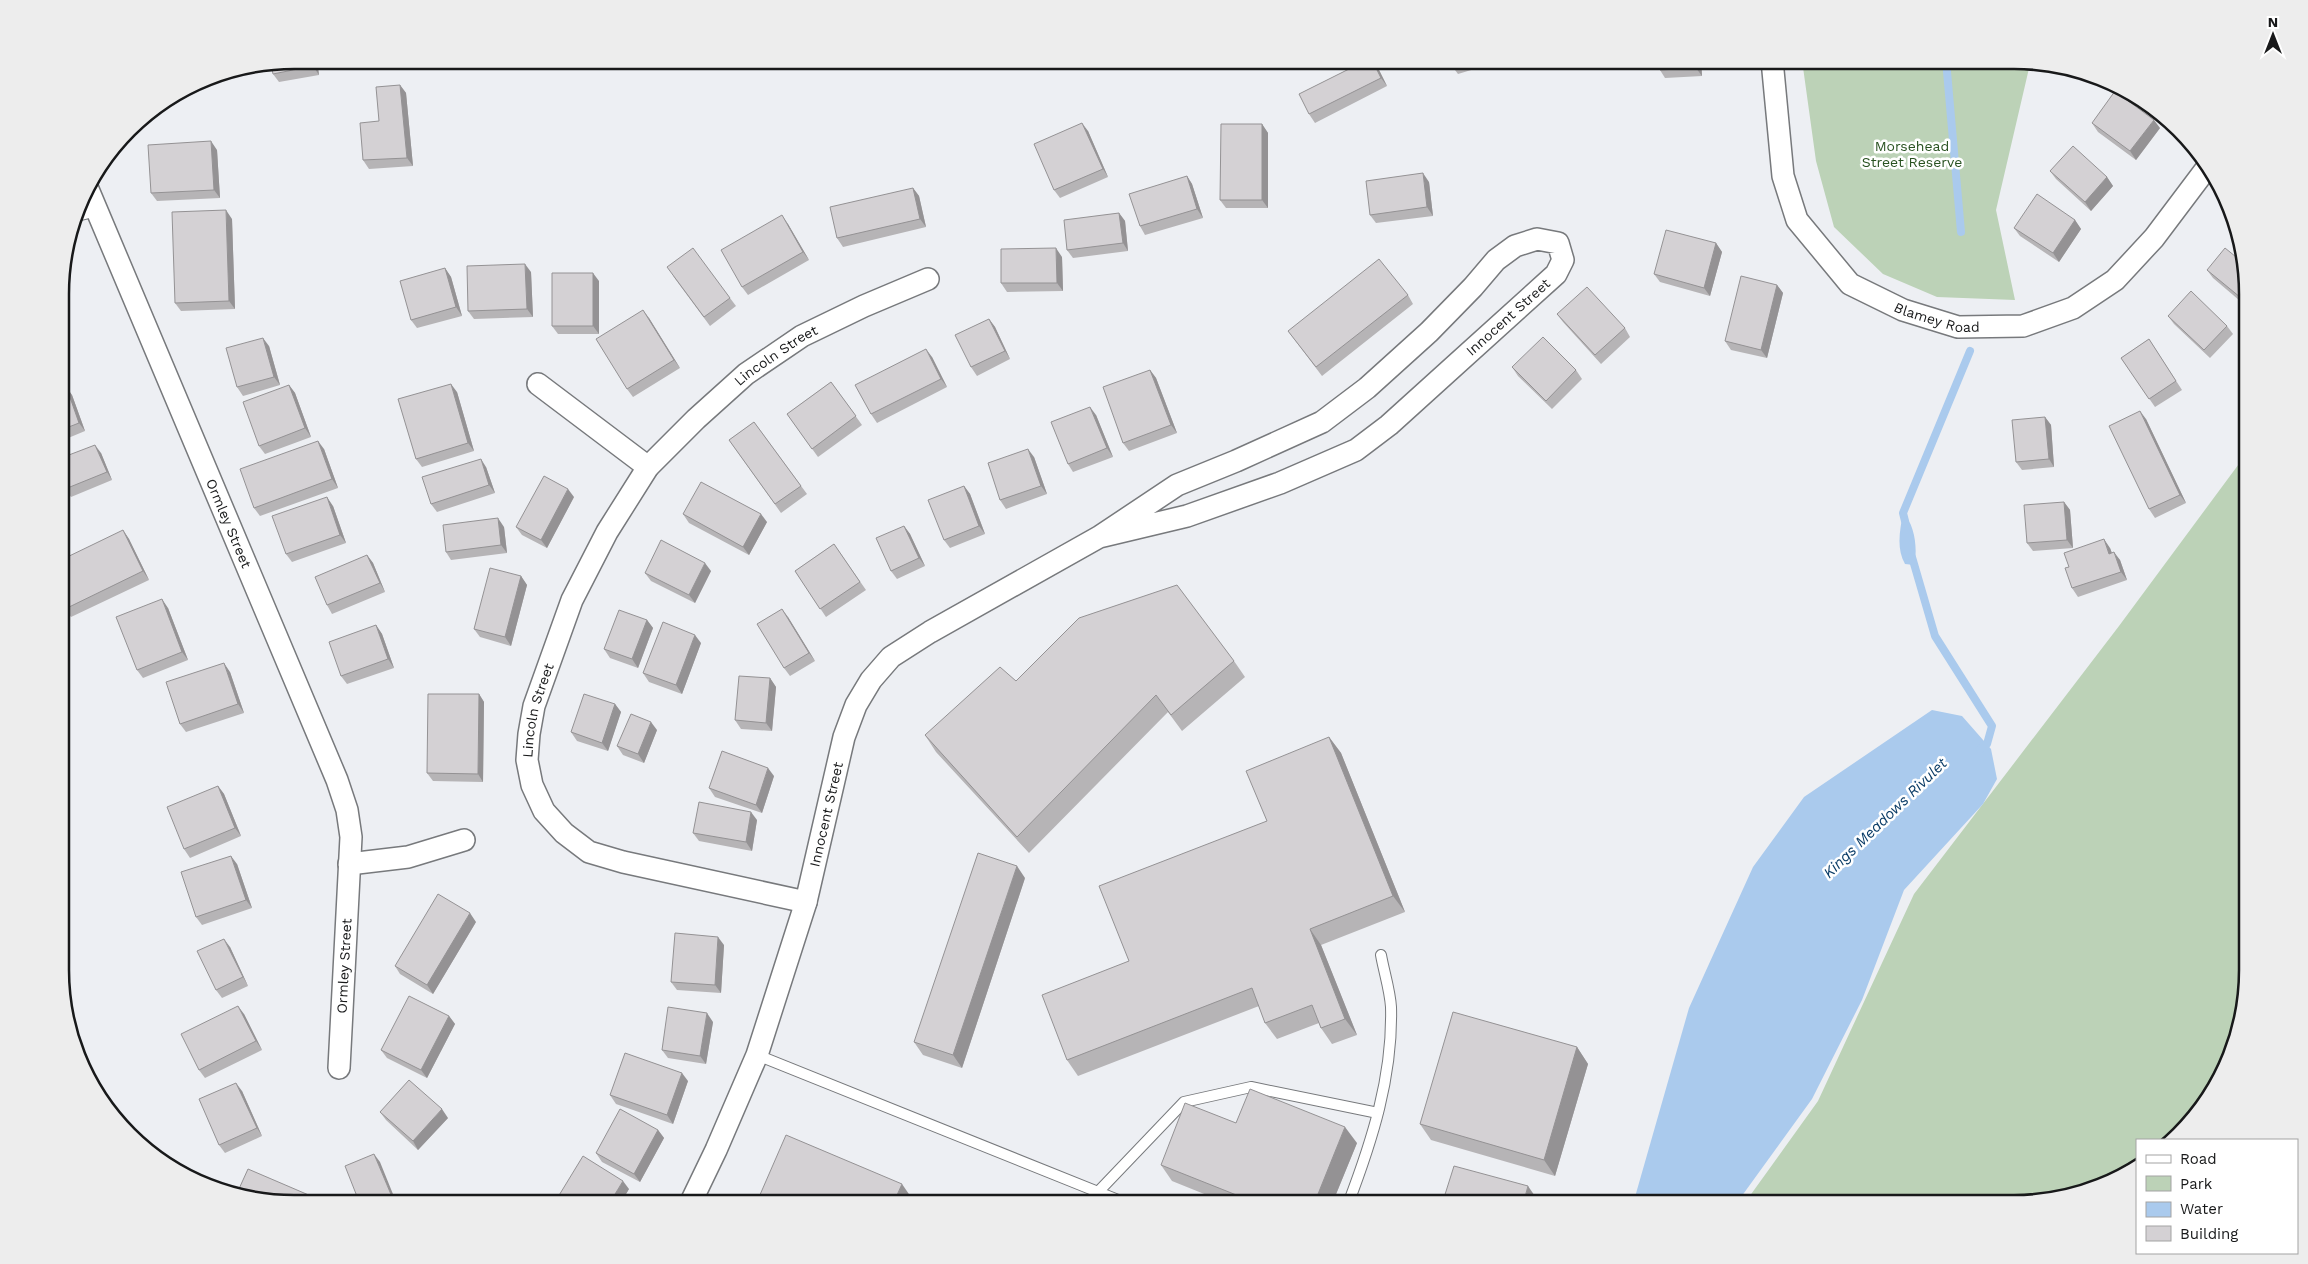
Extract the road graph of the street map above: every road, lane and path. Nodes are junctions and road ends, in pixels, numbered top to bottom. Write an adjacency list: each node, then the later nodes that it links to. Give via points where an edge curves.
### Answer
1 (1773, 69): 2 (street, Blamey Road, via 1784,176 1797,220 1850,284 1903,310 1958,327 2023,326 2073,308 2115,280 2154,238)
2 (2203, 173)
3 (87, 214): 9 (street, Ormley Street, via 337,780 351,837)
4 (928, 279): 6 (street, Lincoln Street, via 802,336 746,374)
5 (538, 384): 6 (street)
6 (648, 467): 10 (street, Lincoln Street, via 602,541 572,600 534,706 527,760 532,786 544,811 564,833 589,852)
7 (1099, 537): 7 (street, Innocent Street, via 1177,485 1322,422 1367,388 1422,338 1473,288 1496,260 1515,246 1537,239 1558,243 1562,260 1556,274 1389,425 1356,450 1280,483 1187,516); 10 (street, Innocent Street, via 930,632 891,657 871,680 856,705 844,737)
8 (464, 840): 9 (street, via 408,857)
9 (349, 864): 13 (street, Ormley Street)
10 (806, 902): 12 (street, Innocent Street)
11 (1381, 954): 14 (lane, via 1391,1007 1387,1076)
12 (757, 1055): 15 (lane); 16 (street, Innocent Street)
13 (339, 1068)
14 (1378, 1113): 15 (lane, via 1251,1087 1184,1102); 18 (lane, via 1371,1145)
15 (1098, 1192): 17 (lane)
16 (694, 1195)
17 (1106, 1195)
18 (1352, 1195)

